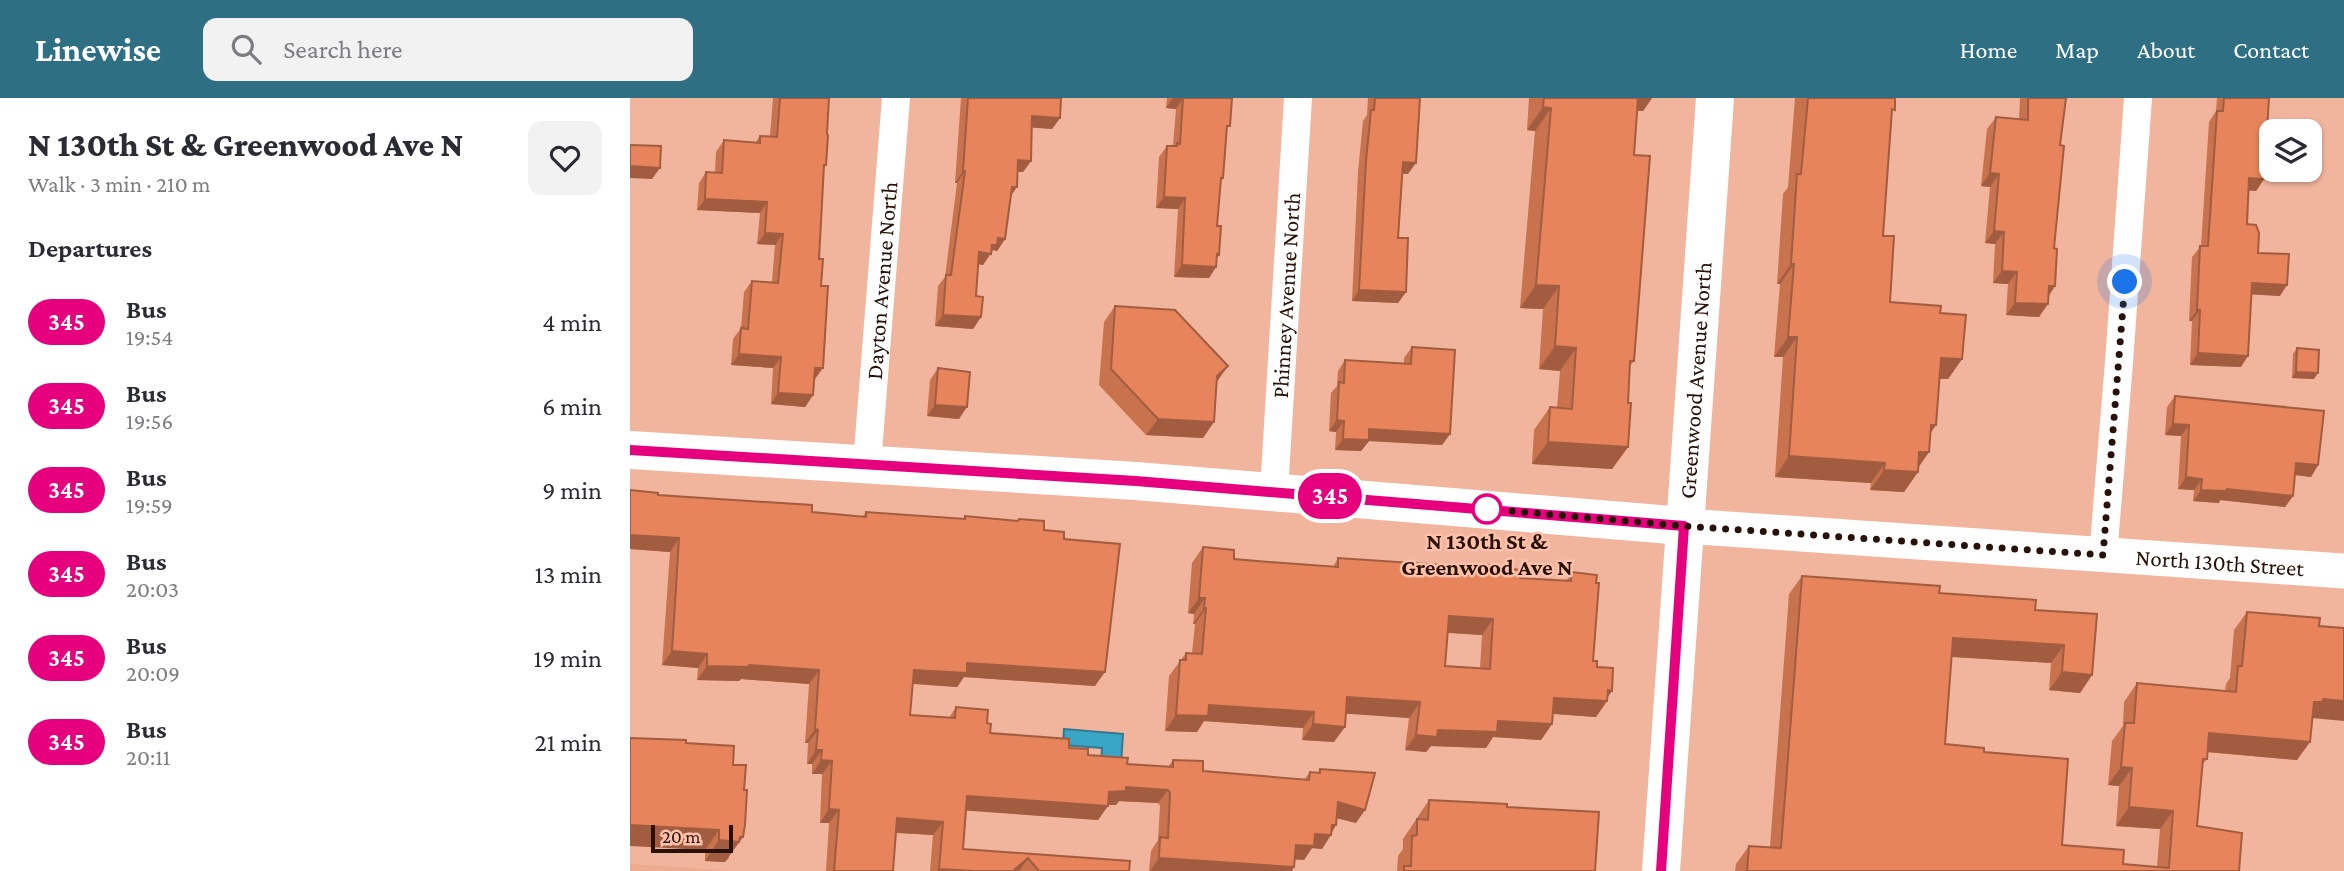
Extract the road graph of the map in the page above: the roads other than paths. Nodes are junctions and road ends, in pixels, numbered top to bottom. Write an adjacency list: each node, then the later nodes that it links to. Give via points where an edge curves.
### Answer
1 (896, 98): 6 (street, Dayton Avenue North)
2 (1298, 98): 7 (street, Phinney Avenue North)
3 (1715, 98): 8 (main road, Greenwood Avenue North)
4 (2138, 98): 9 (street)
5 (630, 450): 6 (main road, North 130th Street)
6 (867, 464): 7 (main road, North 130th Street)
7 (1274, 491): 8 (main road, North 130th Street)
8 (1684, 526): 9 (street, North 130th Street); 11 (main road, Greenwood Avenue North)
9 (2103, 555): 10 (street, North 130th Street)
10 (2344, 571)
11 (1661, 871)

